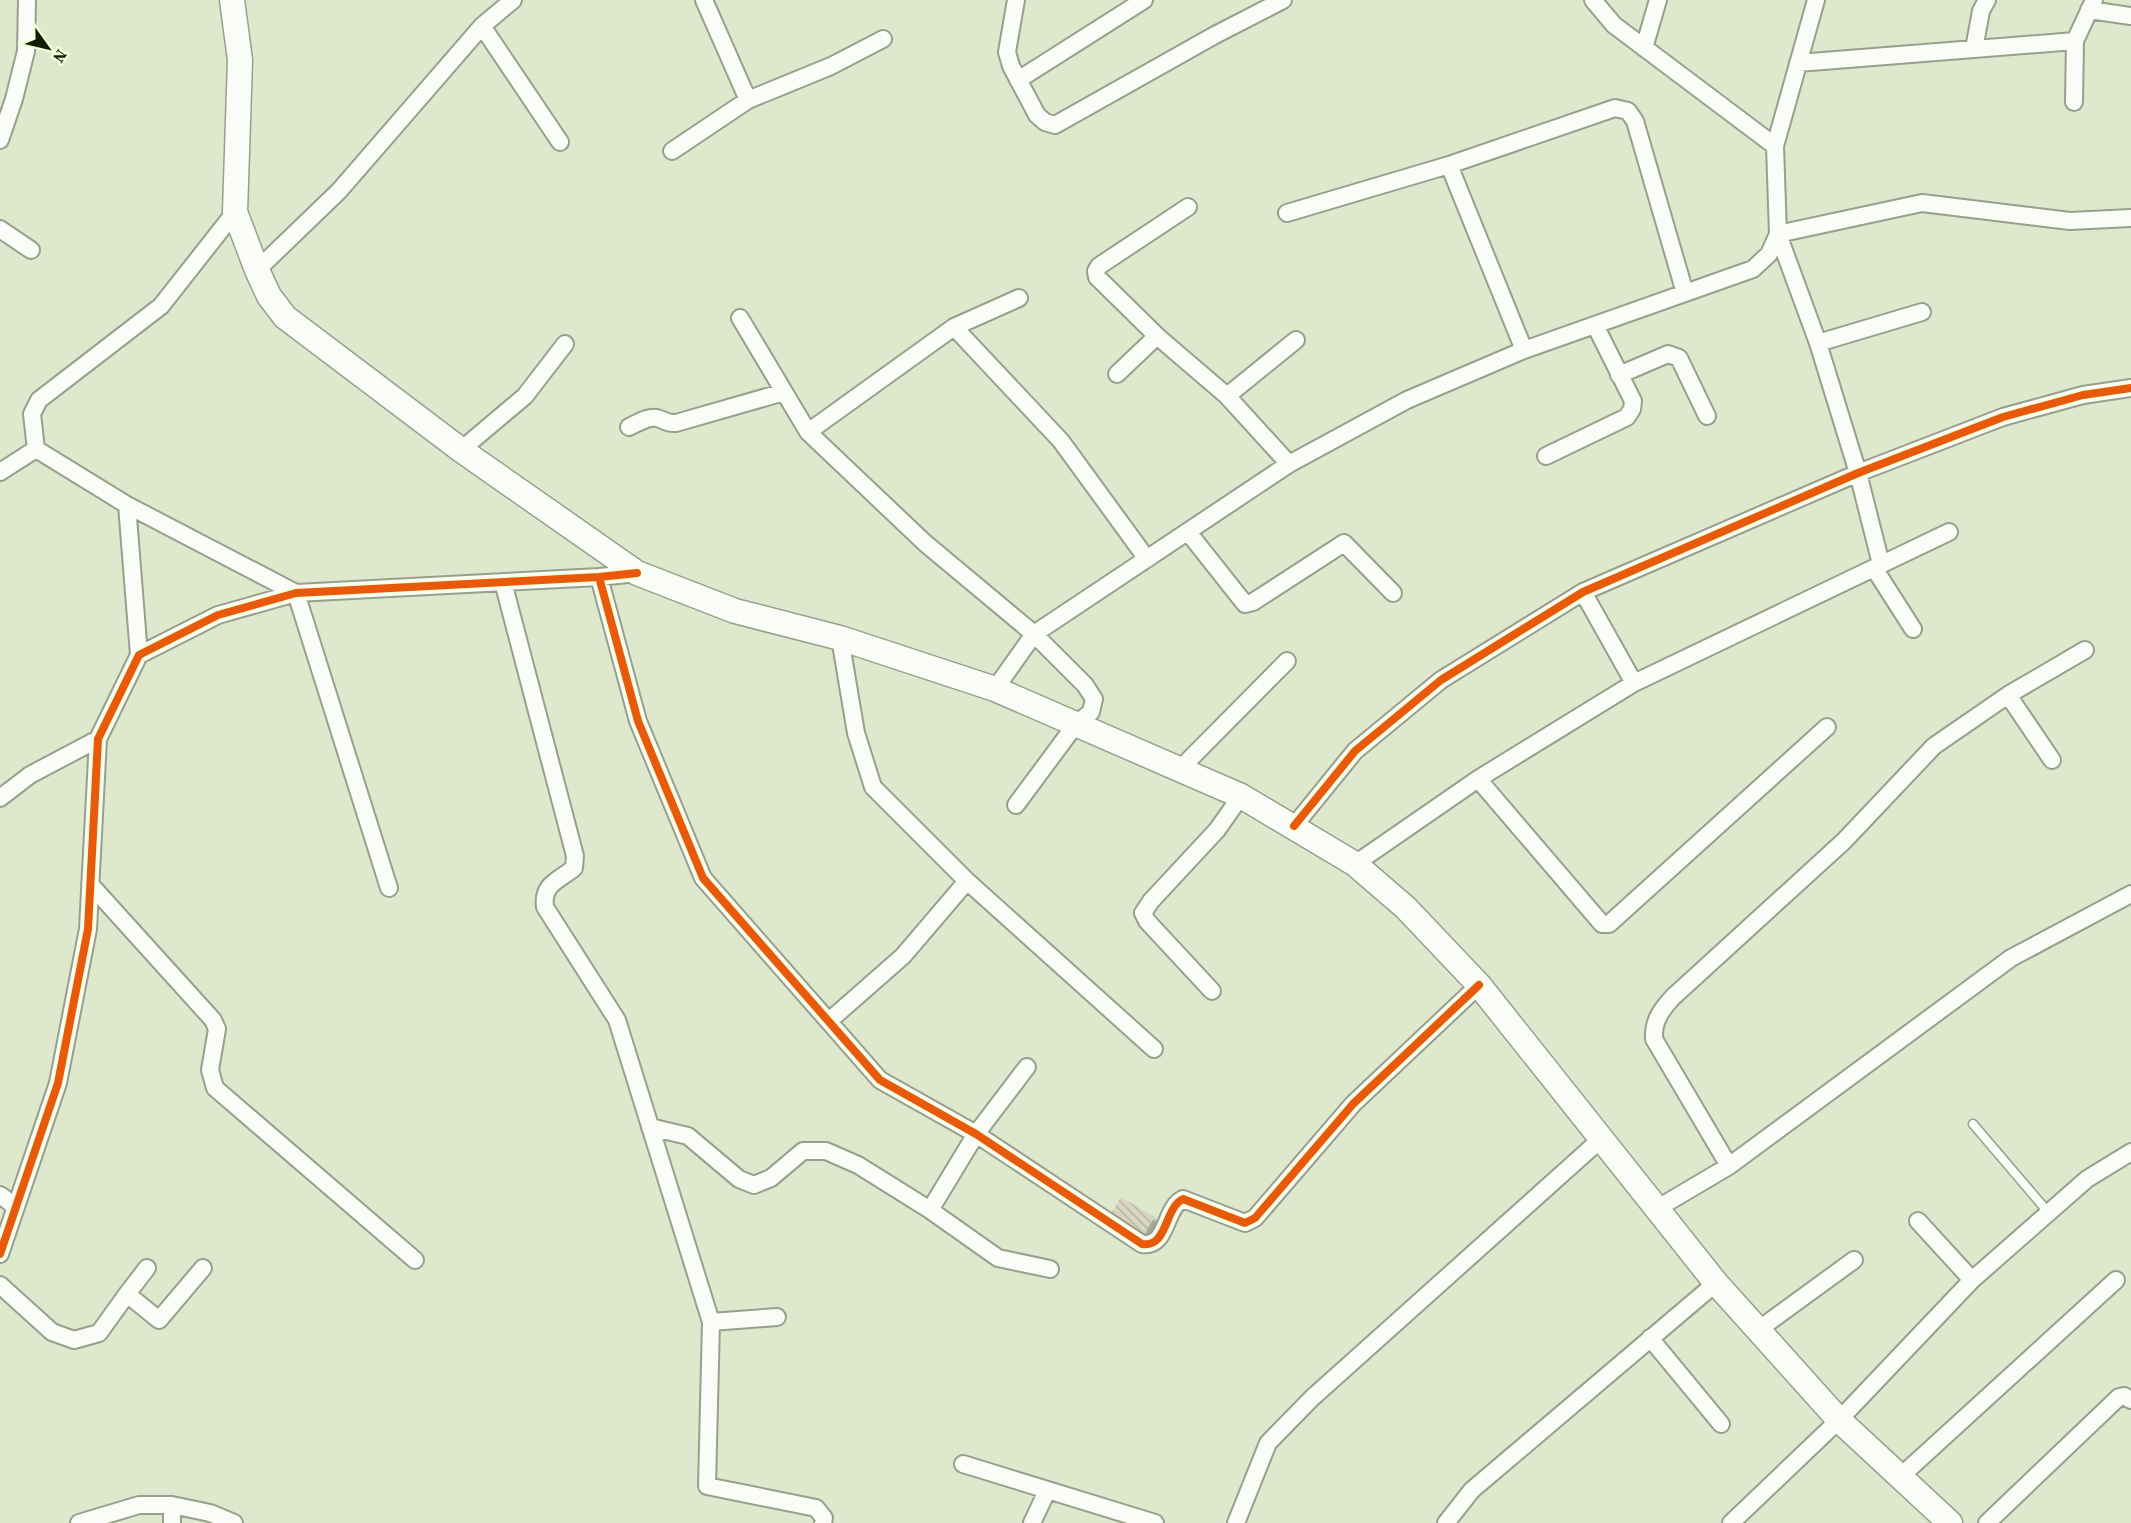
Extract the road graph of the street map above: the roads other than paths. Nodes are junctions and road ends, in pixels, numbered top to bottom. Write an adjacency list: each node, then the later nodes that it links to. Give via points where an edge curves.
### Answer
1 (27, 0): 23 (street, via 26,51)
2 (232, 0): 29 (main road, via 240,60)
3 (513, 0): 14 (street)
4 (704, 0): 21 (street)
5 (1016, 0): 20 (street, via 1007,51)
6 (1144, 0): 20 (street)
7 (1283, 0): 20 (street, via 1055,125 1037,115)
8 (1593, 0): 17 (street, via 1614,25)
9 (1658, 0): 17 (street)
10 (1816, 0): 19 (street)
11 (1987, 0): 18 (street)
12 (2091, 5): 13 (street); 16 (street)
13 (2131, 16)
14 (482, 26): 24 (street); 35 (street, via 339,191)
15 (883, 39): 21 (street, via 831,66)
16 (2075, 40): 18 (street); 22 (street)
17 (1644, 48): 25 (street)
18 (1974, 49): 19 (street)
19 (1798, 63): 25 (street)
20 (1018, 80)
21 (748, 100): 26 (street)
22 (2074, 102)
23 (0, 140)
24 (560, 142)
25 (1775, 146): 33 (street)
26 (672, 151)
27 (1449, 165): 30 (street); 36 (street, via 1615,108 1628,111 1635,121); 46 (street)
28 (1188, 207): 42 (street, via 1096,271 1097,277)
29 (235, 212): 35 (main road); 55 (street, via 161,306 39,400 32,414)
30 (1287, 213)
31 (2131, 218): 33 (street, via 2070,221 1922,203)
32 (0, 229): 34 (street)
33 (1778, 234): 36 (street, via 1769,254 1753,269); 44 (street)
34 (32, 250)
35 (256, 270): 56 (main road, via 285,317)
36 (1685, 293): 40 (street)
37 (1019, 298): 41 (street)
38 (1922, 312): 44 (street)
39 (740, 318): 50 (street)
40 (1595, 325): 46 (street); 48 (street)
41 (954, 327): 54 (street); 64 (street, via 1061,441)
42 (1157, 336): 47 (street); 51 (street)
43 (1296, 340): 51 (street)
44 (1818, 343): 60 (street)
45 (566, 344): 56 (street, via 525,396)
46 (1524, 350): 58 (street, via 1407,400)
47 (1117, 374)
48 (1619, 375): 52 (street, via 1668,354 1679,358); 57 (street, via 1633,401 1628,417)
49 (2131, 388): 60 (street, via 2003,417)
50 (784, 392): 53 (street, via 676,423 650,417); 54 (street)
51 (1227, 396): 58 (street)
52 (1707, 416)
53 (629, 427)
54 (808, 432): 73 (street, via 925,543)
55 (36, 449): 59 (street); 61 (street)
56 (461, 450): 66 (main road)
57 (1546, 456)
58 (1288, 464): 62 (street)
59 (0, 472)
60 (1858, 472): 65 (street); 69 (street)
61 (127, 504): 70 (street); 76 (street)
62 (1188, 532): 64 (street); 71 (street, via 1245,604 1344,543)
63 (1949, 532): 65 (street)
64 (1147, 559): 73 (street)
65 (1877, 566): 72 (street); 78 (street)
66 (637, 573): 67 (street); 74 (main road, via 735,611)
67 (599, 577): 68 (street); 98 (street, via 638,721 703,878)
68 (503, 582): 70 (street); 102 (street, via 575,856 574,868 547,887 543,895 545,907 617,1020)
69 (1583, 592): 78 (street); 90 (street, via 1441,680 1355,751)
70 (296, 593): 76 (street, via 218,615); 94 (street)
71 (1393, 593)
72 (1913, 629)
73 (1034, 634): 79 (street); 81 (street, via 1094,699 1091,712)
74 (840, 638): 79 (main road); 92 (street, via 856,733 873,787)
75 (2085, 650): 80 (street)
76 (139, 655): 83 (street)
77 (1287, 660): 85 (street)
78 (1634, 682): 86 (street)
79 (995, 689): 81 (main road)
80 (2008, 695): 84 (street); 106 (street, via 1934,746 1844,841 1662,1009 1653,1026 1654,1039)
81 (1076, 724): 85 (main road); 89 (street)
82 (1827, 727): 86 (street, via 1609,924 1602,924)
83 (99, 739): 88 (street, via 30,775); 93 (street)
84 (2052, 760)
85 (1180, 769): 87 (main road)
86 (1478, 779): 91 (street)
87 (1241, 796): 90 (main road); 97 (street, via 1217,830 1143,913)
88 (0, 798)
89 (1016, 804)
90 (1294, 826): 91 (main road)
91 (1355, 864): 96 (main road, via 1406,908)
92 (968, 881): 98 (street, via 903,956); 99 (street)
93 (90, 884): 108 (street, via 88,929 58,1083); 114 (street, via 213,1020 217,1029 210,1070 215,1089)
94 (388, 888)
95 (2131, 894): 106 (street, via 2011,958)
96 (1479, 985): 103 (street, via 1353,1104 1254,1218 1245,1223 1183,1198 1176,1202 1157,1242 1142,1245); 104 (main road)
97 (1212, 992)
98 (829, 1021): 103 (street, via 880,1080)
99 (1154, 1049)
100 (1027, 1067): 103 (street)
101 (1972, 1124): 111 (lane)
102 (650, 1127): 110 (street, via 688,1136 738,1179 754,1185 771,1178 803,1151 826,1151 858,1165); 125 (street)
103 (976, 1134): 110 (street)
104 (1601, 1139): 109 (main road); 142 (street, via 1312,1398 1269,1443)
105 (2131, 1152): 111 (street, via 2087,1179)
106 (1729, 1166): 109 (street)
107 (0, 1195): 108 (street)
108 (16, 1207): 113 (street)
109 (1658, 1209): 121 (main road)
110 (930, 1210): 118 (street, via 998,1258)
111 (2048, 1212): 119 (street)
112 (1918, 1221): 119 (street)
113 (0, 1254)
114 (415, 1260)
115 (1854, 1260): 126 (street)
116 (147, 1268): 123 (street)
117 (202, 1268): 123 (street, via 159,1320)
118 (1050, 1269)
119 (1972, 1280): 129 (street)
120 (2116, 1280): 132 (street)
121 (1716, 1282): 126 (main road); 127 (street)
122 (0, 1285): 123 (street, via 52,1332 74,1340 99,1333)
123 (127, 1294)
124 (777, 1317): 125 (street)
125 (711, 1322): 139 (street, via 707,1486 816,1508 824,1518)
126 (1758, 1330): 129 (main road)
127 (1650, 1338): 130 (street); 143 (street, via 1472,1490)
128 (2131, 1400): 145 (street, via 2119,1397)
129 (1839, 1420): 132 (main road); 135 (street)
130 (1721, 1424)
131 (963, 1464): 133 (street)
132 (1900, 1477): 144 (main road)
133 (1047, 1491): 140 (street); 141 (street)
134 (172, 1505): 136 (street, via 139,1505); 137 (street); 138 (street)
135 (1735, 1522)
136 (79, 1523)
137 (172, 1523)
138 (234, 1523)
139 (822, 1523)
140 (1032, 1523)
141 (1155, 1523)
142 (1236, 1523)
143 (1446, 1523)
144 (1950, 1523)
145 (1987, 1523)

